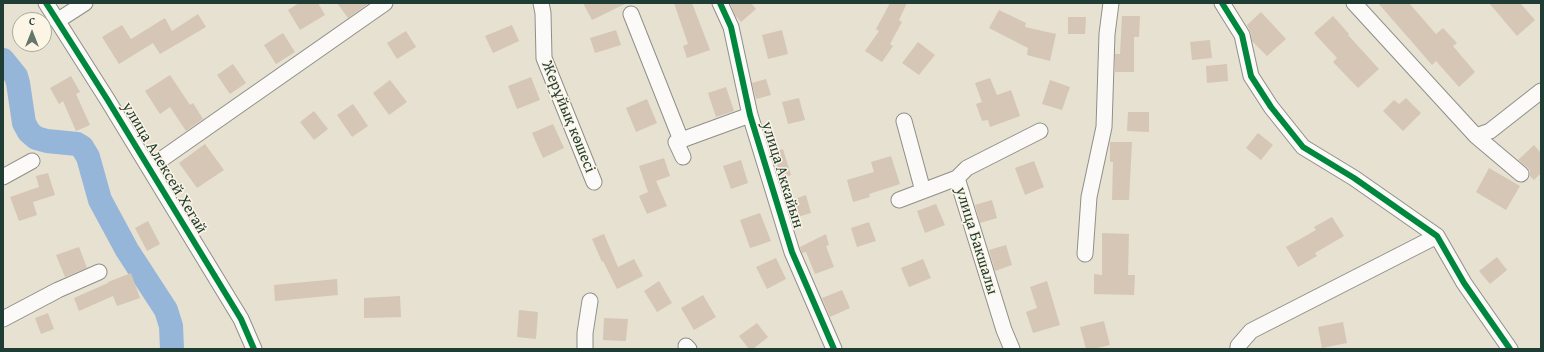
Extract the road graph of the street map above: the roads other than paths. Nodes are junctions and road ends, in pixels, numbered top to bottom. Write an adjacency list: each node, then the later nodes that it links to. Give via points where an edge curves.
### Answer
1 (46, 3): 10 (street, улица Алексей Хегай)
2 (84, 3): 10 (street)
3 (385, 3): 19 (street)
4 (541, 3): 23 (street, Жерұйық көшесі, via 544,58)
5 (720, 3): 12 (street, улица Аккайын, via 731,27)
6 (1111, 3): 27 (street, via 1107,34 1104,128 1089,197)
7 (1222, 3): 26 (street, via 1242,35 1251,76 1271,107 1303,146)
8 (1354, 3): 15 (street)
9 (631, 14): 16 (street)
10 (57, 21): 19 (street, улица Алексей Хегай)
11 (1541, 91): 15 (street, via 1490,131)
12 (750, 115): 16 (street); 33 (street, улица Аккайын, via 792,252)
13 (904, 121): 24 (street)
14 (1040, 131): 22 (street, улица Бакшалы, via 967,168)
15 (1476, 136): 20 (street)
16 (681, 140): 17 (street, via 676,142)
17 (683, 157)
18 (32, 161): 21 (street)
19 (148, 168): 31 (street, улица Алексей Хегай, via 241,319)
20 (1521, 174)
21 (3, 177)
22 (957, 178): 24 (street); 34 (street, улица Бакшалы)
23 (594, 182)
24 (923, 190): 25 (street)
25 (899, 200)
26 (1437, 236): 35 (street, via 1252,331); 36 (street, via 1464,283)
27 (1085, 254)
28 (99, 272): 30 (street)
29 (590, 301): 32 (street, via 585,333)
30 (3, 319)
31 (254, 349)
32 (586, 349)
33 (834, 349)
34 (1012, 349)
35 (1238, 349)
36 (1510, 349)

